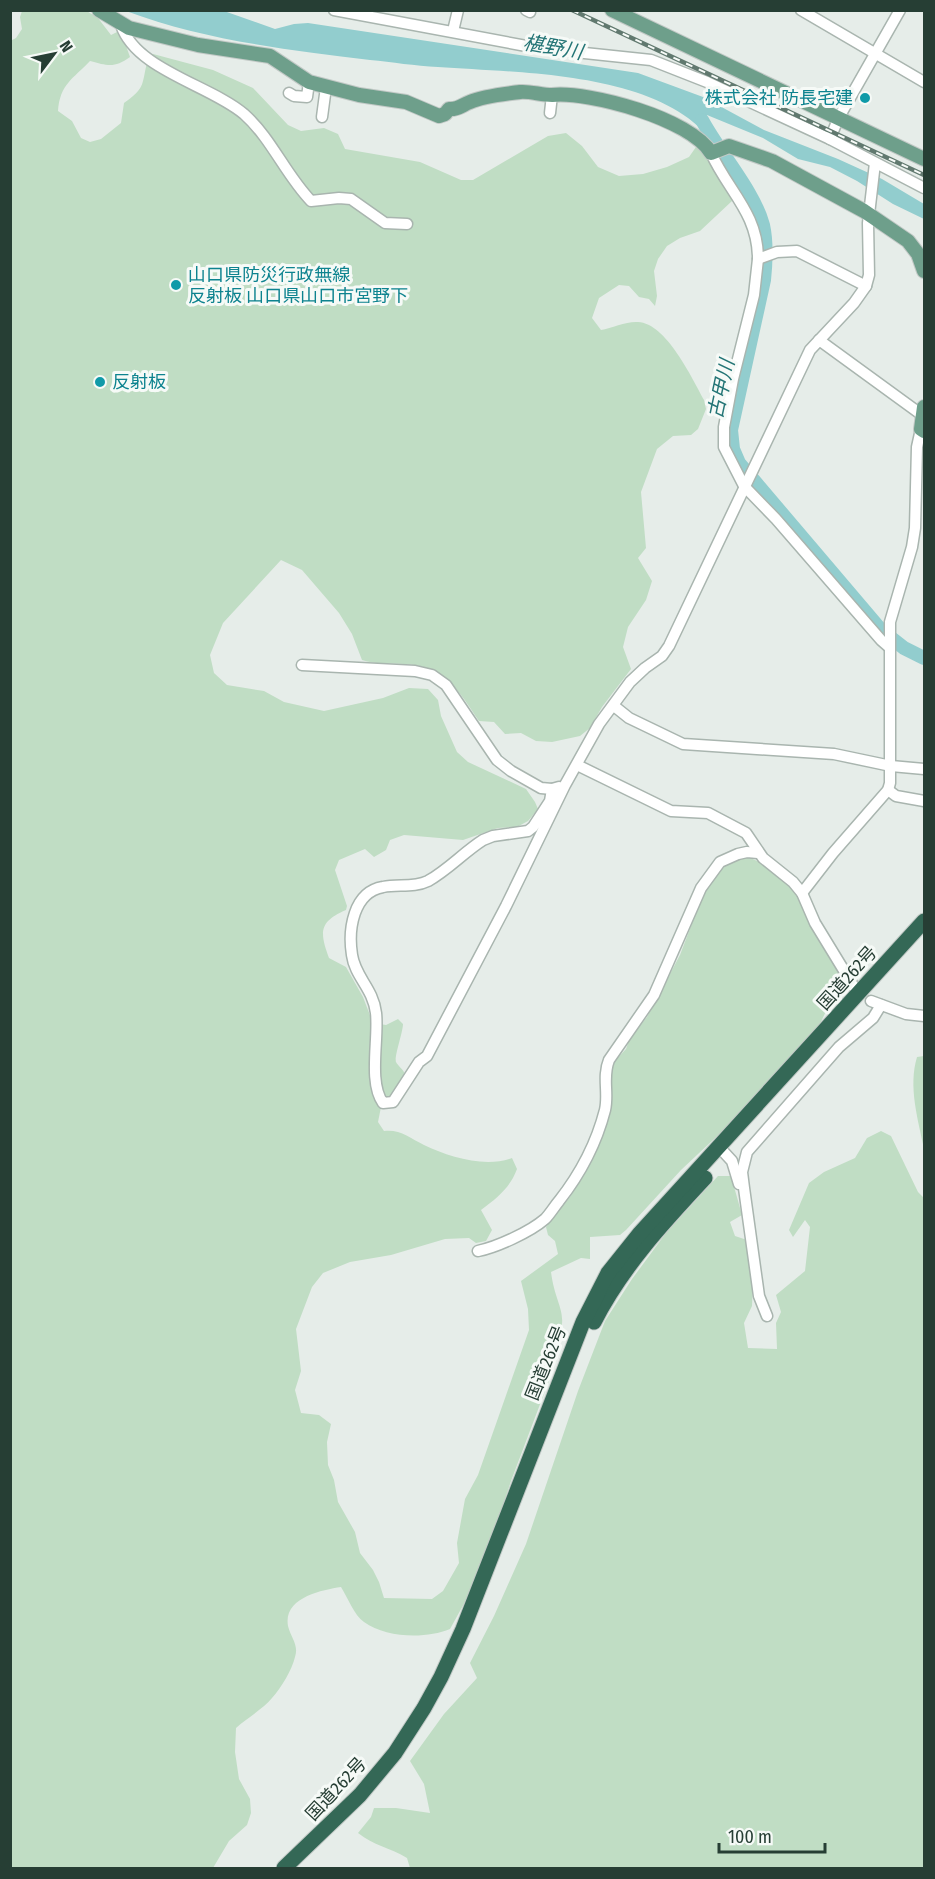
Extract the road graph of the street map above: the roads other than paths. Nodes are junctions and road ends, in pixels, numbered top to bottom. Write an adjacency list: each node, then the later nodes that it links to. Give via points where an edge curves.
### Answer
1 (99, 10): 8 (main road)
2 (334, 10): 9 (street)
3 (458, 10): 10 (street)
4 (612, 10): 19 (main road)
5 (801, 10): 11 (street)
6 (900, 10): 11 (street)
7 (403, 11): 9 (street)
8 (116, 18): 13 (main road, via 198,45 270,56); 26 (street, via 142,56 243,113 269,140 311,201 351,199 385,223)
9 (408, 23): 10 (street)
10 (453, 31): 20 (street, via 537,48 651,60)
11 (875, 55): 12 (street); 19 (street)
12 (924, 81)
13 (309, 82): 14 (main road); 16 (street, via 307,97)
14 (326, 87): 15 (main road, via 406,102 439,116 470,101 522,92); 18 (street)
15 (552, 94): 17 (street); 21 (main road, via 594,99 660,117)
16 (292, 97)
17 (550, 113)
18 (322, 117)
19 (838, 119): 20 (street); 22 (main road)
20 (830, 139): 23 (street)
21 (717, 151): 25 (main road, via 735,147 772,161); 27 (street, via 751,220)
22 (924, 159)
23 (875, 165): 24 (street); 25 (street)
24 (924, 188)
25 (869, 213): 28 (main road, via 908,241); 29 (street)
26 (407, 224)
27 (759, 258): 29 (street, via 797,251); 32 (street, via 723,438)
28 (924, 271)
29 (866, 286): 30 (street)
30 (819, 340): 31 (street); 32 (street, via 804,359)
31 (923, 420): 33 (street, via 916,466 915,528 890,622)
32 (744, 486): 33 (street); 35 (street, via 669,646 630,682)
33 (889, 646): 37 (street)
34 (302, 665): 40 (street, via 432,675 446,685 497,760 541,788)
35 (614, 706): 36 (street, via 599,723); 37 (street, via 629,718 683,744 834,754)
36 (577, 765): 39 (street); 43 (street, via 671,811 708,813 736,826 746,833)
37 (891, 766): 38 (street); 41 (street)
38 (924, 769)
39 (565, 786): 40 (street); 40 (street, via 427,1056 393,1102 383,1103 376,1079 374,1002 352,956 351,929 356,909 374,890 428,881 483,840 528,831 550,801)
40 (552, 789)
41 (888, 790): 42 (street, via 896,796); 44 (street)
42 (924, 801)
43 (758, 853): 44 (street); 51 (street, via 738,854 720,862 701,888 654,995 609,1060 605,1071 607,1098 597,1140 568,1189 536,1225)
44 (802, 893): 47 (street, via 815,923)
45 (924, 921): 49 (highway, 国道262号)
46 (924, 936): 49 (highway, 国道262号)
47 (854, 987)
48 (924, 1016): 50 (street, via 876,1003 873,1018 839,1047 747,1152 742,1172)
49 (723, 1151): 50 (street); 53 (highway, 国道262号, via 622,1254 594,1299 463,1629 424,1707 395,1753 366,1788); 54 (highway, 国道262号, via 627,1266 600,1310 579,1353 463,1651 430,1714 388,1776)
50 (744, 1188): 52 (street, via 759,1296)
51 (478, 1251)
52 (767, 1316)
53 (284, 1869)
54 (297, 1869)

